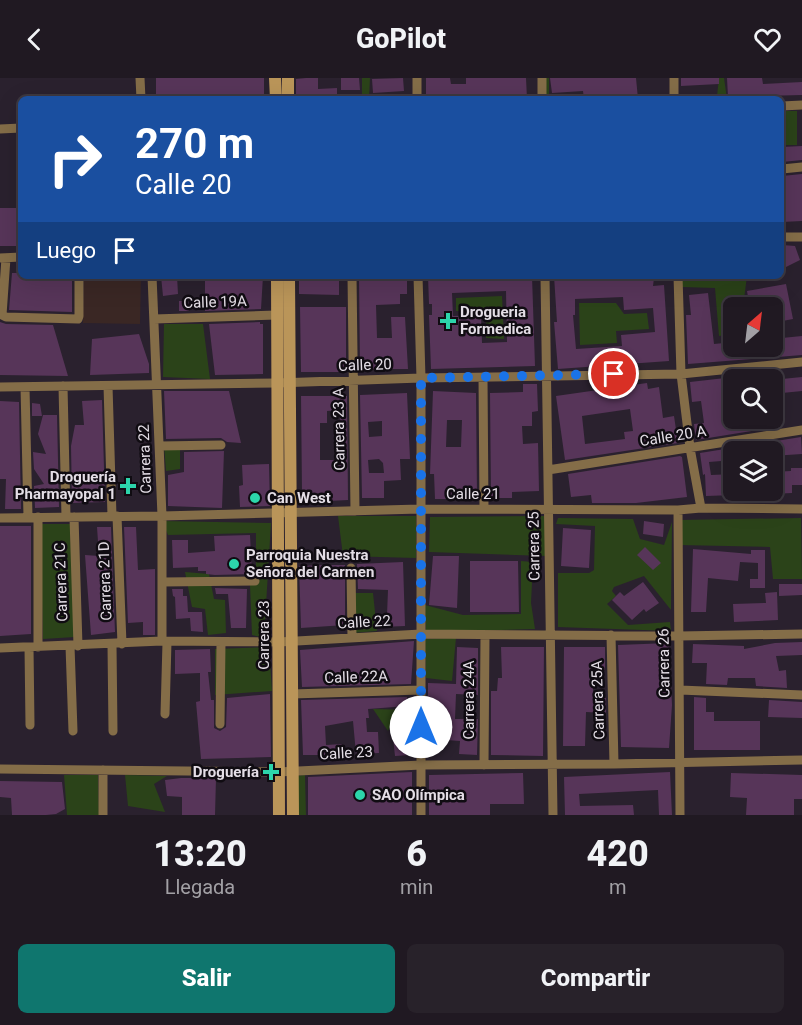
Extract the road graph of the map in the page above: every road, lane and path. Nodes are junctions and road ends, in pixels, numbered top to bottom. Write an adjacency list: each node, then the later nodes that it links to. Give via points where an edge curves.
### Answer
1 (140, 78): 7 (street)
2 (275, 78): 8 (street)
3 (288, 78): 9 (street)
4 (417, 78): 10 (street)
5 (542, 78): 11 (street)
6 (674, 78): 12 (street)
7 (141, 96)
8 (276, 96)
9 (288, 96)
10 (417, 96)
11 (542, 96)
12 (674, 96)
13 (802, 105): 14 (street)
14 (784, 106)
15 (0, 129): 16 (street)
16 (18, 129)
17 (802, 168): 18 (street)
18 (784, 169)
19 (784, 237): 20 (street)
20 (802, 237)
21 (18, 257): 22 (street)
22 (3, 258): 23 (street, via 2,315 6,317 78,319)
23 (79, 279)
24 (152, 279): 32 (street, Carrera 22)
25 (277, 279): 31 (street, Carrera 23)
26 (289, 279): 39 (street, Carrera 23)
27 (352, 279): 38 (street, Carrera 23 A)
28 (418, 279): 37 (street)
29 (545, 279): 35 (street, Carrera 25)
30 (678, 279): 34 (street)
31 (276, 315): 32 (street, Calle 19A); 39 (street, Carrera 23)
32 (154, 319): 42 (street, Carrera 22)
33 (802, 362): 34 (street, Calle 20)
34 (681, 374): 35 (street, Calle 20); 48 (street)
35 (547, 375): 36 (street, Calle 20); 49 (street, Carrera 25)
36 (483, 377): 37 (street, Calle 20); 53 (street)
37 (421, 378): 38 (street, Calle 20); 52 (street)
38 (353, 381): 39 (street, Calle 20); 55 (street, Carrera 23 A)
39 (283, 383): 42 (street, Calle 20); 57 (street, Carrera 23)
40 (63, 386): 41 (street, Calle 20); 44 (street, Calle 20); 62 (street, Carrera 21C)
41 (108, 386): 42 (street, Calle 20); 58 (street, Carrera 21D)
42 (158, 386): 47 (street, Carrera 22)
43 (0, 387): 44 (street, Calle 20)
44 (25, 387): 60 (street)
45 (802, 430): 48 (street, Calle 20 A)
46 (221, 445): 47 (street)
47 (160, 446): 59 (street, Carrera 22)
48 (690, 448): 49 (street, Calle 20 A); 51 (street)
49 (548, 470): 50 (street, Carrera 25)
50 (549, 508): 53 (street, Calle 21); 56 (street, Calle 21); 70 (street, Carrera 25)
51 (701, 508): 54 (street, Calle 21); 56 (street, Calle 21)
52 (420, 509): 53 (street, Calle 21); 55 (street, Calle 21); 67 (street)
53 (484, 509)
54 (802, 509)
55 (355, 510): 57 (street, Calle 21)
56 (678, 510): 72 (street, Carrera 26)
57 (284, 513): 59 (street, Calle 21); 75 (street, Carrera 23)
58 (115, 516): 59 (street, Calle 21); 62 (street, Calle 21); 77 (street, Carrera 21D)
59 (162, 516): 66 (street, Carrera 22)
60 (28, 517): 61 (street, Calle 21); 63 (street, Calle 21)
61 (38, 517): 62 (street, Calle 21); 79 (street)
62 (70, 517): 78 (street, Carrera 21C)
63 (0, 518)
64 (351, 568): 73 (street)
65 (255, 581): 66 (street)
66 (163, 582): 74 (street, Carrera 22)
67 (421, 634): 69 (street, Calle 22); 73 (street, Calle 22); 81 (street)
68 (802, 634): 72 (street, Calle 22)
69 (485, 635): 70 (street, Calle 22); 95 (street, Carrera 24A)
70 (550, 635): 71 (street, Calle 22); 92 (street, Carrera 25)
71 (611, 635): 72 (street, Calle 22); 93 (street, Carrera 25A)
72 (679, 636): 82 (street, Carrera 26)
73 (352, 638): 75 (street, Calle 22)
74 (165, 641): 76 (street, Calle 22); 77 (street, Calle 22); 85 (street, Carrera 22)
75 (285, 642): 76 (street, Calle 22); 83 (street, Carrera 23); 99 (street, Carrera 23)
76 (220, 643): 86 (street)
77 (117, 645): 78 (street, Calle 22); 89 (street, Carrera 21D)
78 (74, 646): 79 (street, Calle 22); 88 (street, Carrera 21C)
79 (33, 647): 80 (street, Calle 22); 87 (street)
80 (0, 648)
81 (421, 690): 83 (street, Calle 22A); 94 (street)
82 (680, 690): 84 (street); 91 (street, Carrera 26)
83 (292, 694): 98 (street, Carrera 23)
84 (802, 695)
85 (165, 714)
86 (220, 724)
87 (30, 725)
88 (73, 731)
89 (113, 731)
90 (802, 760): 91 (street, Calle 23)
91 (680, 762): 93 (street, Calle 23); 105 (street, Carrera 26)
92 (552, 764): 93 (street, Calle 23); 95 (street, Calle 23); 104 (street, Carrera 25)
93 (615, 764)
94 (421, 765): 95 (street, Calle 23); 98 (street, Calle 23); 103 (street)
95 (484, 765)
96 (0, 770): 97 (street, Calle 23)
97 (103, 770): 99 (street, Calle 23); 100 (street)
98 (293, 771): 99 (street, Calle 23); 102 (street, Carrera 23)
99 (278, 772): 101 (street, Carrera 23)
100 (103, 815)
101 (279, 815)
102 (293, 815)
103 (421, 815)
104 (553, 815)
105 (680, 815)

